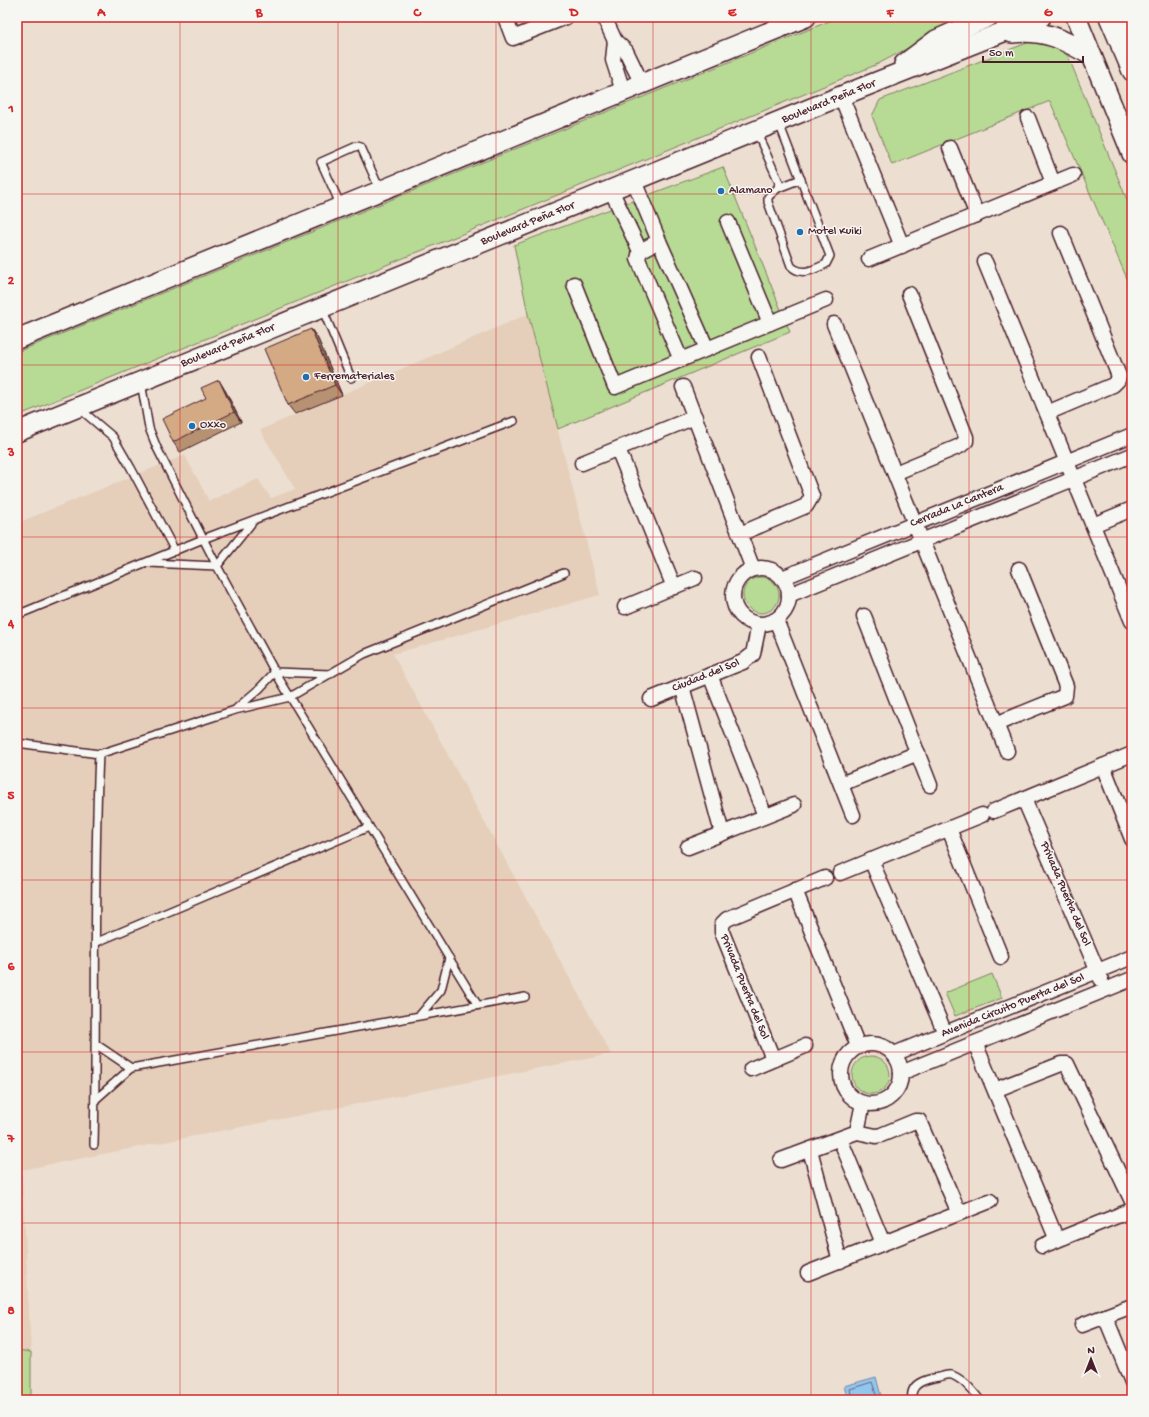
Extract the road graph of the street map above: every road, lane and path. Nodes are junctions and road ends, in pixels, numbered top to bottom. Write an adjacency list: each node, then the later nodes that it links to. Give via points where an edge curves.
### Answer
1 (504, 17): 2 (street, via 513,38)
2 (566, 17)
3 (604, 17): 12 (street)
4 (806, 17): 10 (main road)
5 (988, 17): 16 (main road, via 936,40)
6 (1041, 17): 11 (main road, Boulevard Peña Flor)
7 (1076, 17): 14 (main road)
8 (1109, 17): 13 (main road)
9 (1132, 17): 13 (main road)
10 (781, 21): 17 (main road)
11 (983, 39): 14 (main road, via 1022,32 1044,33); 16 (main road, Boulevard Peña Flor)
12 (615, 41): 17 (street, via 626,51); 18 (street, via 613,60)
13 (1121, 46): 15 (main road)
14 (1092, 56): 24 (main road)
15 (1132, 71)
16 (882, 80): 19 (main road, Boulevard Peña Flor)
17 (642, 84): 18 (main road)
18 (624, 91): 30 (main road)
19 (841, 96): 21 (main road, Boulevard Peña Flor); 37 (street)
20 (1028, 118): 28 (street)
21 (778, 122): 22 (main road, Boulevard Peña Flor); 26 (lane)
22 (756, 131): 27 (main road, Boulevard Peña Flor); 29 (lane, via 779,182)
23 (950, 148): 33 (street)
24 (1132, 154)
25 (1073, 175): 28 (street)
26 (801, 179): 29 (lane); 29 (lane, via 830,256 826,264 804,273 796,271 791,266 768,202 768,197)
27 (634, 181): 31 (main road, Boulevard Peña Flor); 36 (street)
28 (1053, 183): 33 (street)
29 (778, 188)
30 (380, 190): 32 (main road); 32 (lane, via 361,147 357,146 329,157 322,160 322,163)
31 (611, 190): 38 (street); 44 (main road, Boulevard Peña Flor)
32 (341, 206): 47 (main road)
33 (977, 215): 37 (street)
34 (728, 222): 45 (street)
35 (1061, 233): 55 (street, via 1119,376 1113,385)
36 (658, 241): 38 (street); 48 (street)
37 (902, 246): 39 (street)
38 (640, 251): 50 (street, via 638,259)
39 (869, 259)
40 (985, 262): 55 (street)
41 (574, 284): 50 (street, via 615,387)
42 (909, 294): 64 (street, via 966,441 960,446)
43 (826, 300): 45 (street)
44 (322, 308): 51 (lane); 52 (main road, Boulevard Peña Flor)
45 (770, 323): 48 (street)
46 (834, 324): 64 (street)
47 (17, 339)
48 (707, 349): 50 (street)
49 (759, 357): 70 (street, via 812,496 806,506)
50 (681, 360)
51 (351, 378)
52 (141, 382): 54 (main road, Boulevard Peña Flor); 71 (lane, via 149,428 157,448)
53 (683, 387): 56 (street)
54 (79, 407): 58 (main road, Boulevard Peña Flor); 73 (lane, via 113,437)
55 (1047, 413): 62 (street)
56 (695, 418): 60 (street); 70 (street)
57 (514, 422): 67 (lane)
58 (17, 432)
59 (1132, 435): 62 (street, Cerrada La Cantera)
60 (618, 449): 63 (street); 81 (street)
61 (1132, 455): 65 (street, Cerrada La Cantera)
62 (1067, 462): 65 (street); 68 (street, Cerrada La Cantera)
63 (582, 463)
64 (895, 473): 68 (street)
65 (1074, 479): 69 (street); 72 (street, Cerrada La Cantera)
66 (1132, 509): 69 (street)
67 (256, 519): 71 (lane); 75 (lane)
68 (915, 524): 72 (street); 80 (street, Cerrada La Cantera)
69 (1092, 525): 87 (street)
70 (740, 534): 76 (street)
71 (204, 539): 73 (lane); 75 (lane)
72 (922, 541): 82 (street, Cerrada La Cantera); 96 (street)
73 (175, 551): 74 (lane)
74 (145, 562): 75 (lane); 84 (lane)
75 (217, 566): 89 (lane)
76 (753, 569): 80 (street, via 769,569); 88 (street, via 742,575 734,586 732,599 737,612 747,621)
77 (1019, 569): 96 (street, via 1066,686 1066,692 1064,696)
78 (564, 572): 90 (lane, via 364,654)
79 (695, 578): 81 (street)
80 (782, 578): 82 (street)
81 (674, 587): 83 (street)
82 (789, 595): 86 (street, via 786,609)
83 (625, 607)
84 (17, 615)
85 (864, 616): 99 (street)
86 (776, 620): 88 (street); 103 (street)
87 (1132, 621)
88 (759, 624): 91 (street, Ciudad del Sol, via 753,654 743,662)
89 (275, 672): 90 (lane); 93 (lane); 95 (lane, via 259,690)
90 (330, 674): 93 (lane)
91 (710, 675): 92 (street, Ciudad del Sol); 108 (street)
92 (682, 686): 94 (street, Ciudad del Sol); 111 (street)
93 (290, 697): 95 (lane); 109 (lane)
94 (651, 699)
95 (235, 710): 100 (lane)
96 (996, 724): 98 (street)
97 (17, 743): 100 (lane)
98 (1007, 751)
99 (918, 753): 103 (street); 104 (street)
100 (100, 754): 118 (lane, via 96,814)
101 (1132, 754): 102 (street)
102 (1103, 766): 105 (street); 112 (street)
103 (841, 784): 107 (street)
104 (930, 785)
105 (1024, 799): 110 (street); 122 (street, Privada Puerta del Sol)
106 (794, 805): 108 (street)
107 (853, 815)
108 (765, 816): 111 (street)
109 (369, 828): 118 (lane); 119 (lane)
110 (950, 829): 114 (street); 120 (street)
111 (722, 833): 113 (street)
112 (1132, 839)
113 (688, 847)
114 (871, 860): 115 (street); 128 (street)
115 (840, 873)
116 (825, 878): 117 (street, Privada Puerta del Sol)
117 (795, 890): 132 (street); 134 (street, Privada Puerta del Sol, via 727,919 721,928)
118 (96, 942): 130 (lane)
119 (449, 958): 126 (lane); 127 (lane, via 441,990)
120 (1001, 958)
121 (1132, 958): 122 (street, Avenida Circuito Puerta del Sol)
122 (1098, 971): 124 (street, Privada Puerta del Sol); 128 (street, Avenida Circuito Puerta del Sol)
123 (1131, 982): 124 (street, Avenida Circuito Puerta del Sol)
124 (1106, 989): 129 (street, Avenida Circuito Puerta del Sol)
125 (525, 997): 126 (lane)
126 (477, 1004): 127 (lane)
127 (420, 1015): 135 (lane)
128 (945, 1033): 133 (street, Avenida Circuito Puerta del Sol)
129 (975, 1043): 137 (street, Avenida Circuito Puerta del Sol); 138 (street)
130 (96, 1045): 135 (lane); 139 (lane)
131 (805, 1046): 134 (street)
132 (858, 1046): 133 (street, via 877,1044); 140 (street, via 843,1060 840,1079 850,1097)
133 (894, 1054): 137 (street)
134 (773, 1059): 136 (street)
135 (131, 1068): 139 (lane)
136 (751, 1069)
137 (901, 1074): 140 (street, via 900,1083 888,1099 878,1103)
138 (995, 1090): 147 (street, via 1061,1064 1067,1064); 150 (street)
139 (95, 1100): 143 (lane)
140 (863, 1103): 141 (street)
141 (857, 1132): 142 (street); 149 (street, via 876,1136 919,1121)
142 (840, 1138): 144 (street); 151 (street)
143 (94, 1145)
144 (810, 1150): 145 (street); 153 (street)
145 (781, 1160)
146 (990, 1201): 149 (street)
147 (1132, 1201)
148 (1132, 1210): 150 (street)
149 (959, 1213): 151 (street)
150 (1057, 1240): 152 (street)
151 (883, 1243): 153 (street)
152 (1042, 1246)
153 (840, 1261): 154 (street)
154 (808, 1273)
155 (1132, 1306): 156 (street)
156 (1106, 1316): 157 (street); 158 (street)
157 (1082, 1325)
158 (1132, 1382)
159 (912, 1400): 160 (lane, via 911,1395 915,1386 922,1379 950,1375 966,1384)
160 (980, 1400)

